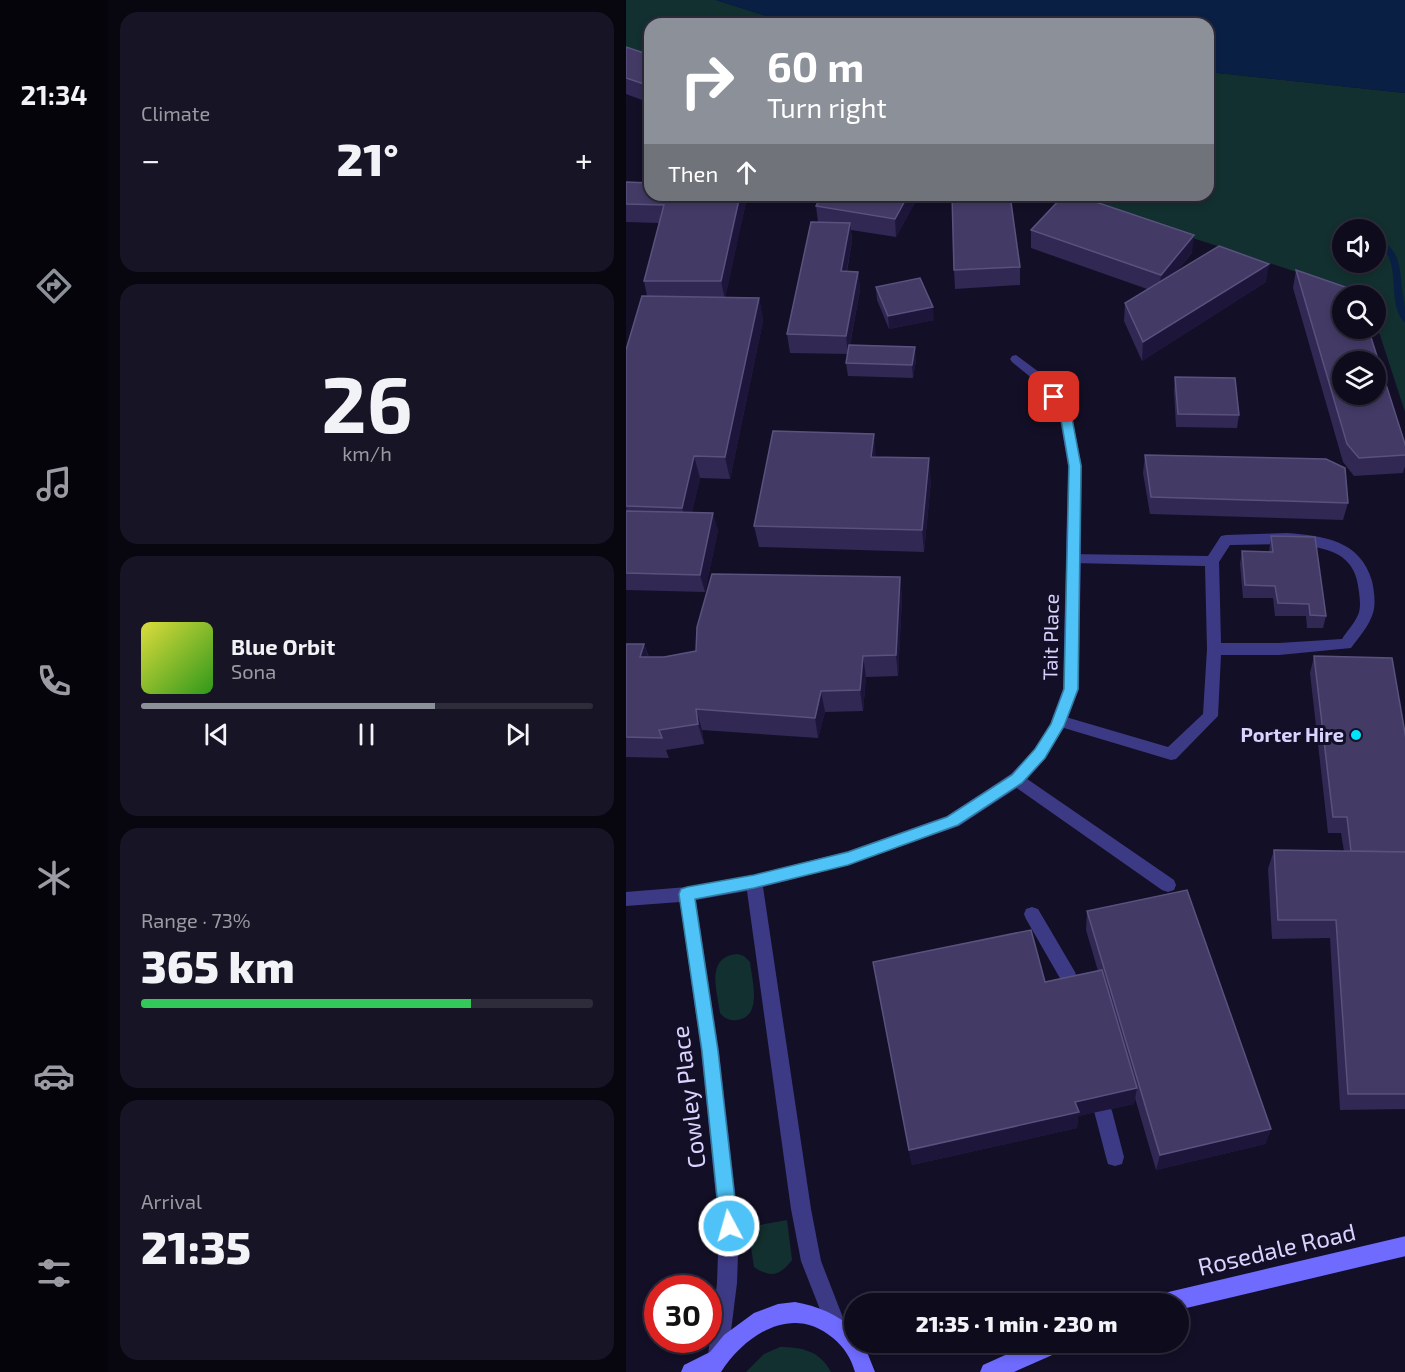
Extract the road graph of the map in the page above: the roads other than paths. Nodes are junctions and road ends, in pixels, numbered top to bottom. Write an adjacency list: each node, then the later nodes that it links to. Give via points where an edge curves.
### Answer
1 (1016, 359): 2 (street, Tait Place, via 1043,381 1065,413 1075,466)
2 (1073, 558): 3 (street); 5 (street, Tait Place, via 1071,689)
3 (1212, 561): 4 (street); 4 (street, via 1226,540 1284,538 1323,542 1351,555 1361,569 1366,577 1367,612 1346,644 1279,650)
4 (1214, 649): 5 (street, via 1210,716 1171,754)
5 (1059, 721): 6 (street, Tait Place, via 1040,754)
6 (1017, 779): 7 (street, Tait Place, via 953,821 848,858); 8 (street)
7 (754, 882): 9 (street, Tait Place); 17 (street, via 811,1262)
8 (1168, 885)
9 (687, 894): 10 (street); 20 (street, Cowley Place, via 710,1051 729,1226 728,1273)
10 (626, 899)
11 (1032, 914): 12 (street, via 1069,978)
12 (1073, 993)
13 (1103, 1111): 14 (street)
14 (1115, 1157)
15 (1406, 1246): 16 (main road, Rosedale Road)
16 (1189, 1297)
17 (844, 1330): 20 (main road, via 812,1316 783,1313 747,1327 729,1342)
18 (857, 1353): 22 (main road)
19 (1034, 1353): 23 (main road)
20 (715, 1362): 21 (main road)
21 (691, 1372)
22 (865, 1372)
23 (990, 1372)

